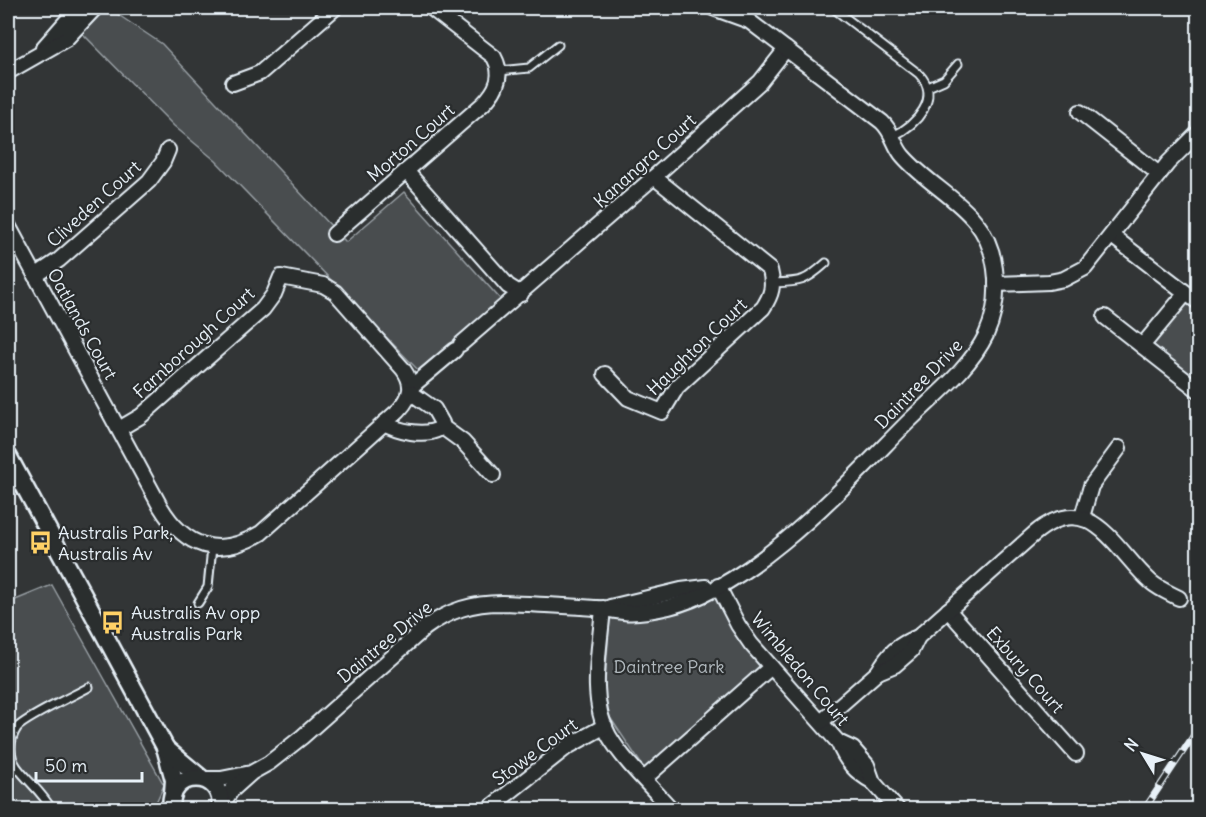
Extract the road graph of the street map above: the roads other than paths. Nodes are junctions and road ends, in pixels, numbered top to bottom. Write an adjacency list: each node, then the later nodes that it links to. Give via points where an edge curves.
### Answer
1 (78, 8): 9 (street)
2 (95, 8): 9 (street, via 66,39)
3 (335, 8): 13 (street, via 260,73)
4 (431, 8): 11 (street, via 494,57)
5 (713, 8): 8 (street, Daintree Drive, via 749,21)
6 (833, 8): 14 (lane, via 919,74)
7 (558, 45): 11 (lane, via 529,68)
8 (786, 49): 17 (street, Daintree Drive, via 882,122); 21 (street, Kanangra Court, via 760,82)
9 (40, 52): 12 (street)
10 (958, 64): 14 (lane, via 944,80)
11 (499, 71): 19 (street, Morton Court, via 492,94)
12 (8, 72)
13 (233, 83)
14 (928, 87): 17 (lane, via 923,111)
15 (1080, 112): 20 (street)
16 (1198, 133): 20 (street)
17 (893, 136): 28 (street, Daintree Drive, via 904,157 972,216 992,254)
18 (168, 150): 26 (street, Cliveden Court, via 149,181 59,260)
19 (405, 171): 23 (street, Morton Court); 30 (street, via 508,286)
20 (1160, 174): 24 (street)
21 (654, 177): 27 (street, via 759,260 770,270); 30 (street, Kanangra Court)
22 (8, 225): 26 (street, Oatlands Court)
23 (334, 234)
24 (1112, 236): 28 (street, via 1085,268 1070,276 1049,282); 29 (street)
25 (826, 263): 27 (lane, via 807,279)
26 (35, 276): 39 (street, Oatlands Court)
27 (773, 283): 34 (street, Haughton Court, via 772,294 763,308 677,387 662,412 628,398)
28 (996, 284): 45 (street, Daintree Drive, via 986,335 961,370 822,507 753,565)
29 (1186, 293): 31 (street); 33 (street)
30 (521, 294): 35 (street, Kanangra Court)
31 (1198, 302)
32 (1105, 317): 33 (street)
33 (1142, 346): 36 (street)
34 (605, 374)
35 (411, 389): 37 (street, via 405,403); 38 (street, via 434,409); 39 (street, Farnborough Court, via 403,369 335,292 323,285 281,277 263,309 141,416)
36 (1198, 390)
37 (384, 423): 38 (street, via 399,430 429,433); 44 (street, via 261,533 232,546)
38 (441, 426): 42 (street, via 463,442)
39 (119, 429): 44 (street, Oatlands Court, via 174,527 191,540)
40 (1119, 448): 43 (street, via 1091,486)
41 (8, 456): 54 (street)
42 (493, 475)
43 (1082, 517): 46 (street, via 1106,532 1150,581); 49 (street, via 1060,518 1043,526)
44 (212, 547): 47 (lane, via 207,587)
45 (718, 586): 48 (street, Daintree Drive, via 666,608 626,613); 50 (street, Wimbledon Court, via 744,635)
46 (1179, 598)
47 (198, 603)
48 (603, 608): 53 (street, via 598,693); 56 (street, Daintree Drive, via 487,603 448,614 426,628 291,747)
49 (948, 610): 52 (street, via 918,637 911,651 895,665 878,672); 55 (street, Exbury Court)
50 (771, 667): 52 (street, Wimbledon Court); 57 (street)
51 (89, 687): 61 (lane, via 22,723 11,743 13,761)
52 (821, 722): 64 (street, Wimbledon Court, via 838,742 844,758)
53 (605, 726): 57 (street, via 618,748); 62 (street, Stowe Court, via 567,747)
54 (165, 747): 58 (street); 59 (street, via 174,780)
55 (1076, 754)
56 (251, 773): 58 (street, Daintree Drive); 60 (street, Daintree Drive)
57 (645, 778): 63 (street)
58 (202, 779): 59 (street, via 183,782); 60 (street, via 218,791)
59 (170, 802)
60 (220, 808)
61 (52, 810)
62 (487, 810)
63 (672, 810)
64 (898, 810)

